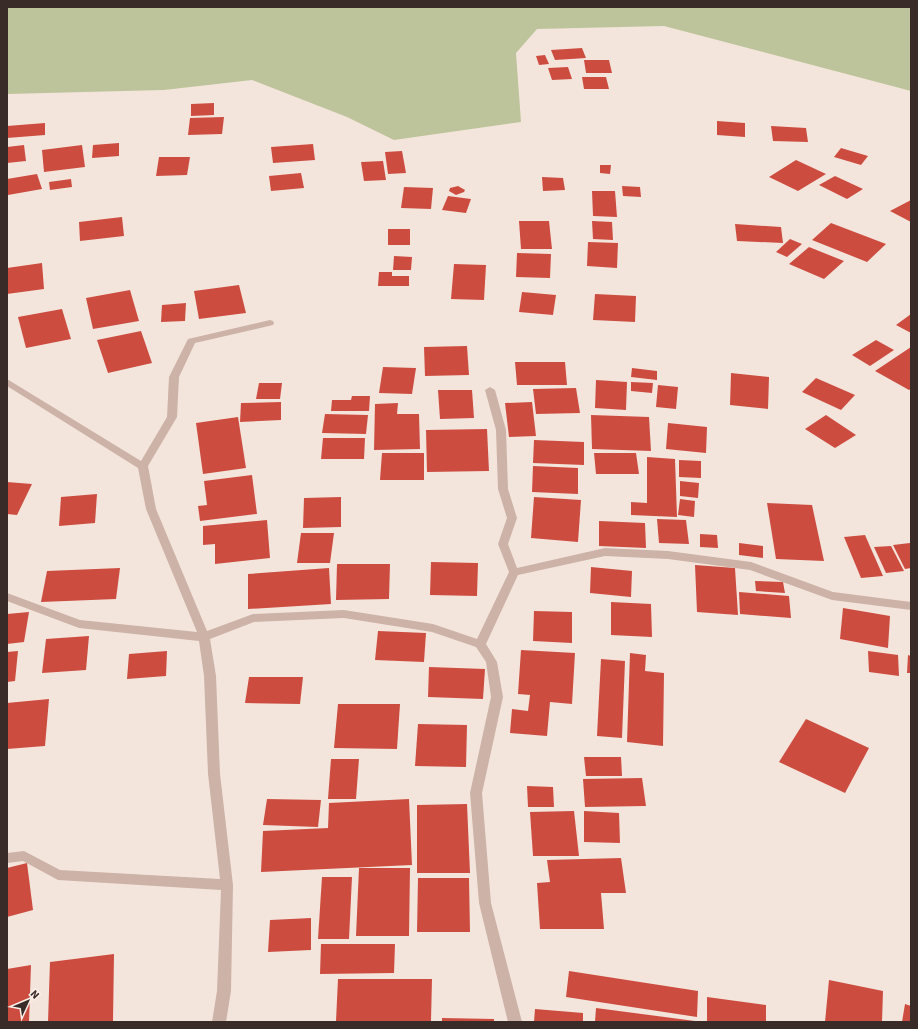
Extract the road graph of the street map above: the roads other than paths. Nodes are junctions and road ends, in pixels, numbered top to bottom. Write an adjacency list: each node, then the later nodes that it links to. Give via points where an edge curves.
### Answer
1 (270, 323): 4 (street, via 191,341 174,377 172,417)
2 (7, 382): 4 (street)
3 (490, 390): 5 (street, via 501,430 503,489 512,518 503,544)
4 (143, 466): 8 (street, via 150,509)
5 (514, 572): 7 (street, via 605,552 668,555 751,566 832,596); 9 (street)
6 (7, 597): 8 (street, via 78,624)
7 (911, 606)
8 (204, 637): 9 (street, via 253,618 344,614 434,628); 11 (street, via 210,676 214,774)
9 (480, 644): 13 (street, via 491,662 497,697 476,793 485,903)
10 (7, 858): 11 (street, via 24,856 58,875)
11 (227, 885): 12 (street, via 224,991)
12 (219, 1022)
13 (514, 1022)

